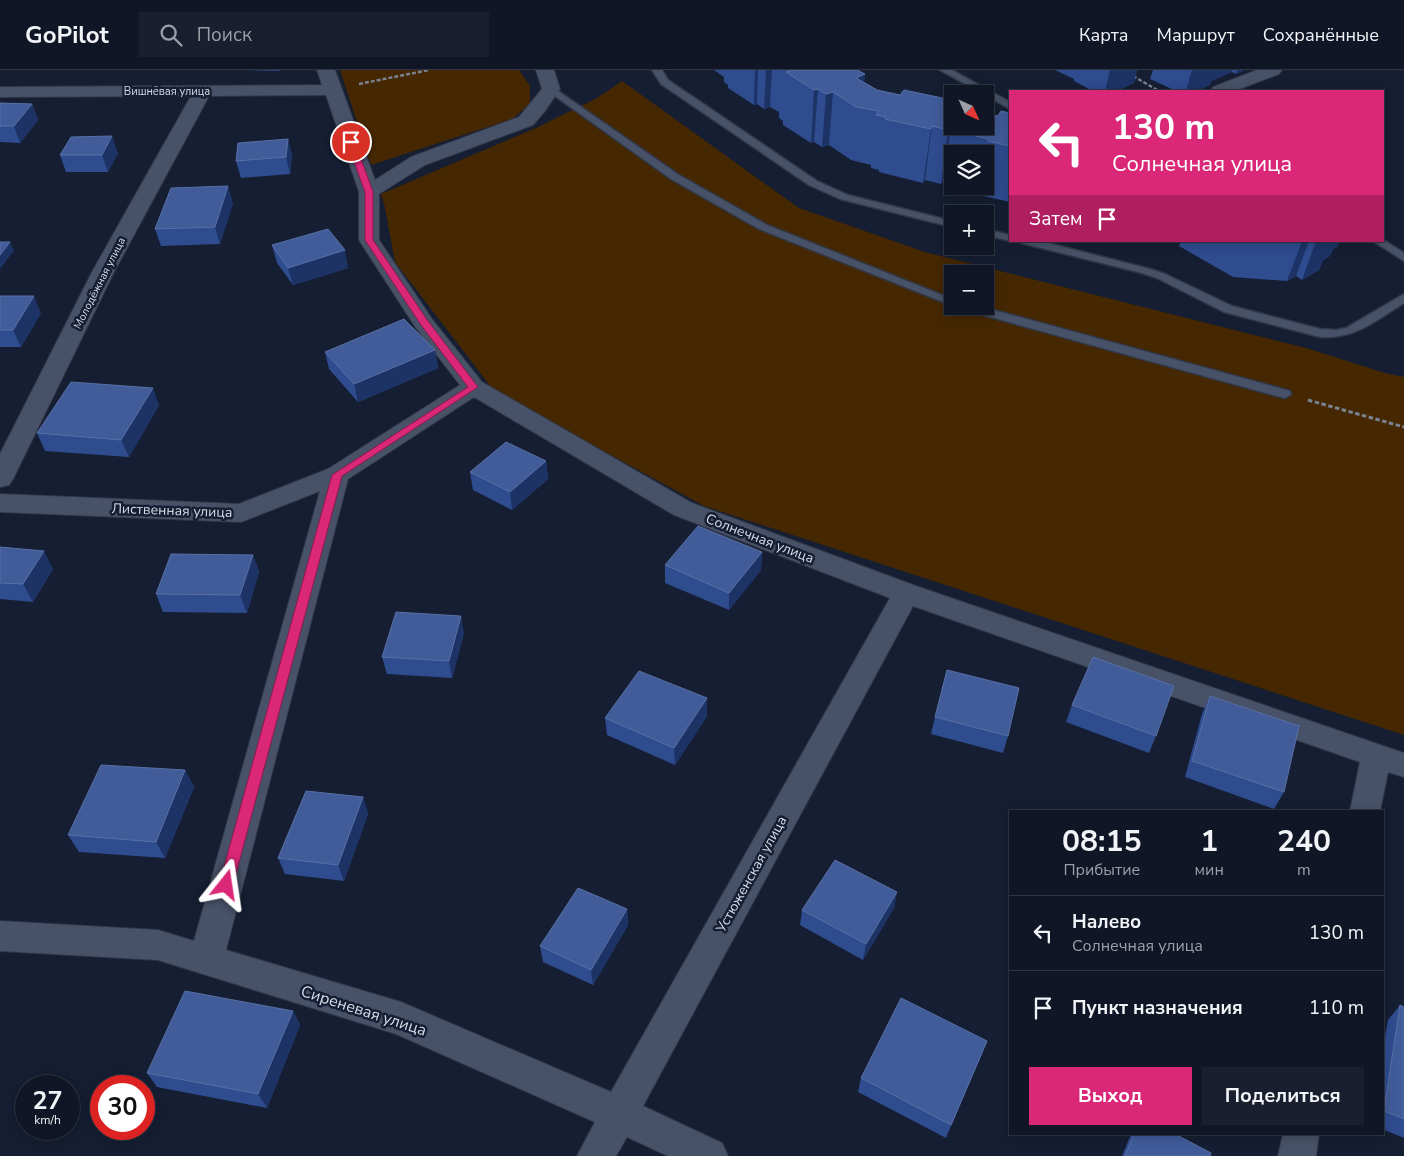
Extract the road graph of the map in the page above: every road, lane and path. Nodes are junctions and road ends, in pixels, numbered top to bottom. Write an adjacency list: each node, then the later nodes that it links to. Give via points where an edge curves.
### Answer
1 (429, 70): 7 (path)
2 (545, 70): 8 (street)
3 (657, 70): 15 (lane, via 664,82 813,183 844,197)
4 (945, 70): 13 (lane)
5 (1273, 70): 11 (street)
6 (1129, 74): 10 (path)
7 (330, 80): 9 (street, Вишнёвая улица); 14 (street, Солнечная улица)
8 (551, 89): 14 (street, via 526,121 418,161); 22 (lane, via 675,177 763,227)
9 (203, 90): 12 (street, Вишнёвая улица); 28 (street, Молодёжная улица, via 103,272)
10 (1157, 90)
11 (1223, 90)
12 (0, 92)
13 (1009, 105)
14 (369, 192): 24 (street, Солнечная улица, via 369,240 424,323)
15 (944, 222)
16 (994, 234): 17 (lane)
17 (1009, 238)
18 (1028, 242): 21 (lane, via 1146,271 1228,309 1320,332 1336,334 1350,331)
19 (1380, 242): 20 (lane)
20 (1404, 258)
21 (1404, 298)
22 (944, 300)
23 (994, 314): 25 (lane)
24 (474, 387): 27 (street, Лиственная улица); 30 (street, Солнечная улица, via 684,508)
25 (1285, 394): 26 (path)
26 (1404, 427)
27 (338, 475): 29 (street, Лиственная улица, via 241,513); 34 (street)
28 (0, 479)
29 (0, 503)
30 (906, 593): 31 (street, Солнечная улица); 35 (street, Устюженская улица)
31 (1390, 760): 32 (street)
32 (1365, 810)
33 (0, 936): 34 (street, Сиреневая улица, via 158,945)
34 (206, 960): 35 (street, Сиреневая улица, via 401,1019)
35 (620, 1114): 37 (street, Устюженская улица); 38 (street, Сиреневая улица)
36 (1301, 1135): 39 (street)
37 (596, 1156)
38 (709, 1156)
39 (1297, 1156)

